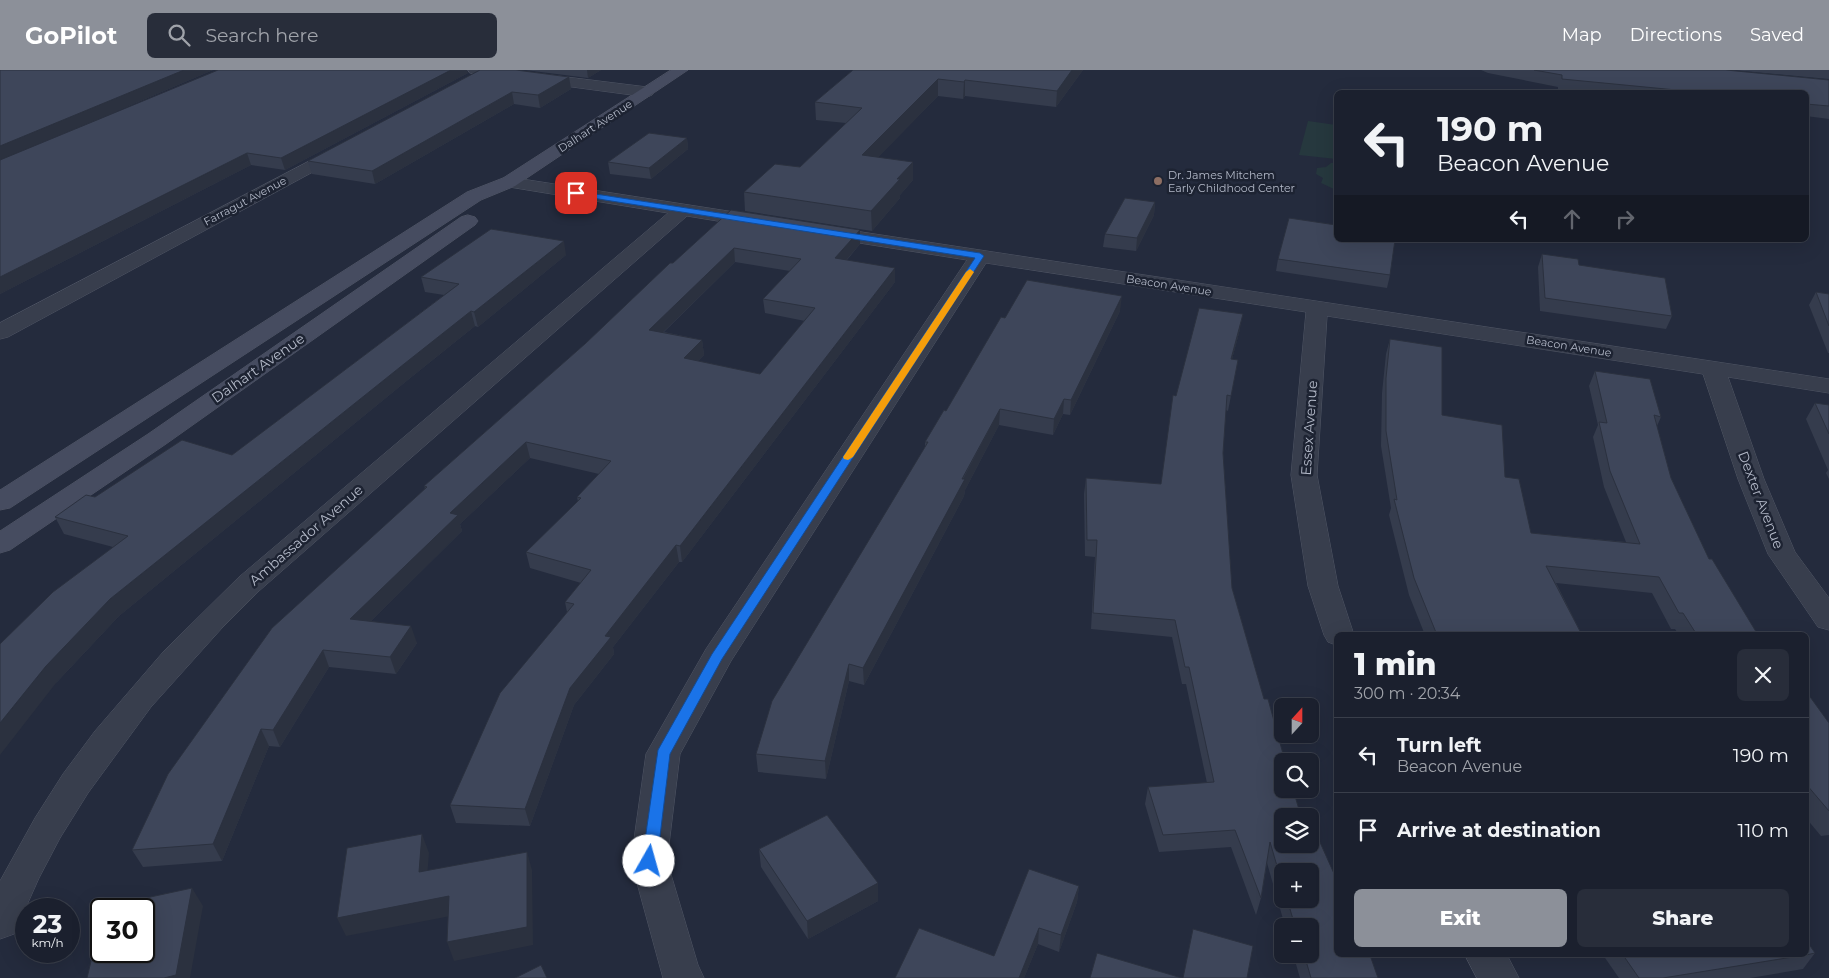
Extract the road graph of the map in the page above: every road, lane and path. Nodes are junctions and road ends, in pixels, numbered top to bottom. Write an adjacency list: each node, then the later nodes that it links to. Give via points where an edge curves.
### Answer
1 (681, 70): 3 (main road, Dalhart Avenue)
2 (479, 74): 3 (street)
3 (646, 92): 5 (main road, Dalhart Avenue)
4 (360, 139): 11 (street, Farragut Avenue)
5 (509, 182): 6 (street); 14 (main road, Dalhart Avenue, via 474,196); 15 (main road, Dalhart Avenue, via 496,201 157,439)
6 (684, 210): 7 (street); 18 (street, Ambassador Avenue, via 212,618 130,711 78,780 19,879)
7 (776, 224)
8 (805, 229): 9 (street, Beacon Avenue)
9 (980, 256): 10 (street, Beacon Avenue); 20 (street, via 717,657 663,754 649,861)
10 (1317, 308): 12 (street, Beacon Avenue); 17 (street, Essex Avenue, via 1304,475 1322,586)
11 (0, 332)
12 (1713, 369): 13 (street, Beacon Avenue); 16 (street, Dexter Avenue, via 1751,479 1782,554)
13 (1829, 386)
14 (0, 502)
15 (0, 544)
16 (1829, 620)
17 (1338, 632)
18 (0, 922)
19 (1486, 957): 21 (street)
20 (684, 978)
21 (1499, 978)

